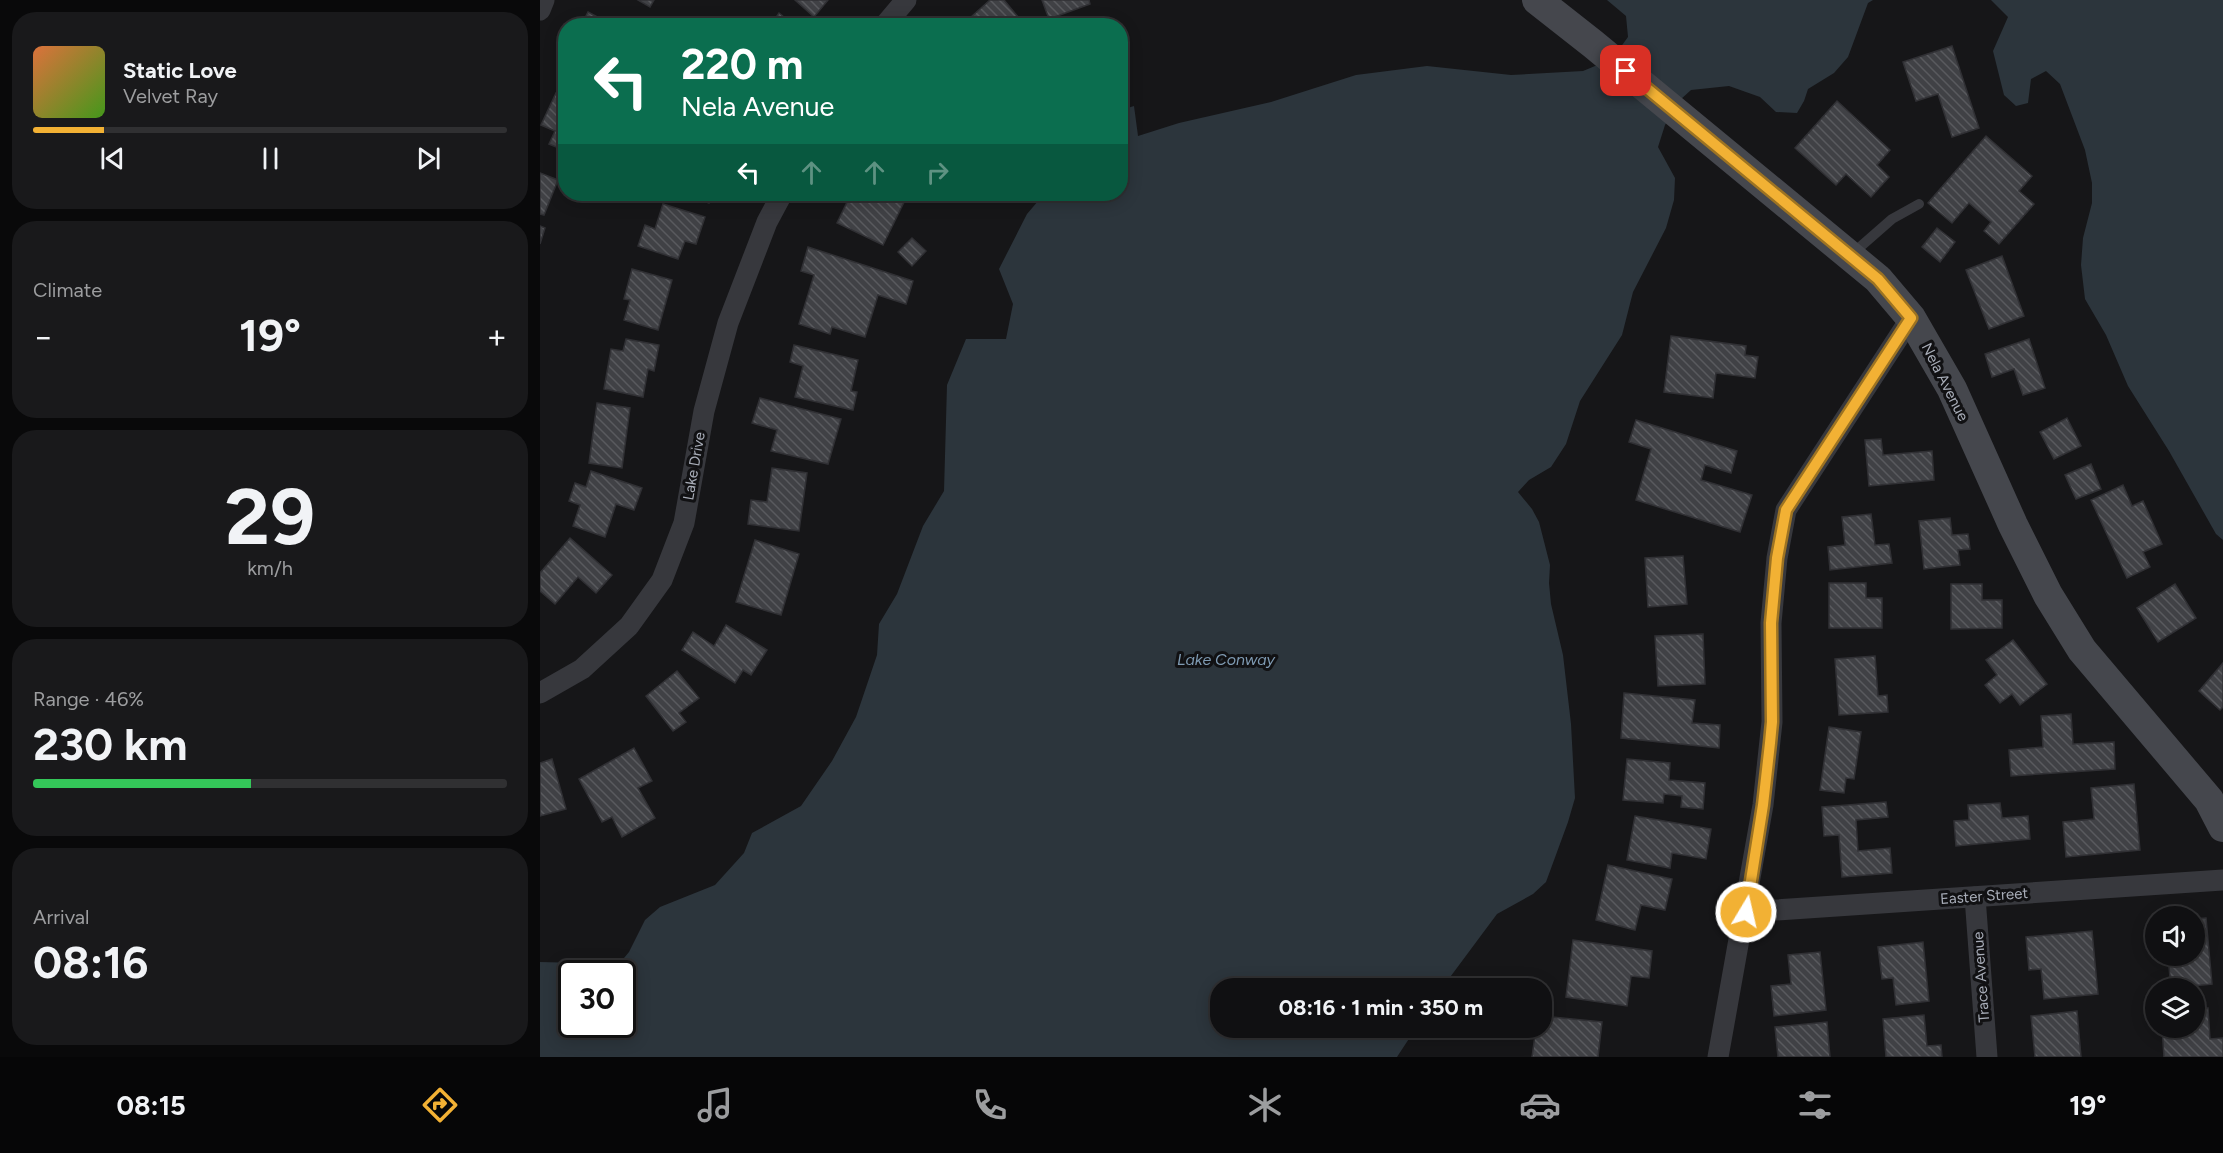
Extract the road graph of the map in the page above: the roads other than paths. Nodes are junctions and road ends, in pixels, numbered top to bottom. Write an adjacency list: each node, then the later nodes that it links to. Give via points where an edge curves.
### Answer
1 (544, 0): 4 (street)
2 (906, 0): 5 (street)
3 (1537, 0): 8 (street, Nela Avenue)
4 (540, 10)
5 (891, 18)
6 (778, 201): 10 (street, Lake Drive, via 728,322 704,411 684,523 662,580 629,626 582,669)
7 (1919, 204): 8 (lane, via 1892,219)
8 (1850, 256): 9 (street, Nela Avenue, via 1878,279)
9 (1911, 318): 11 (street, Nela Avenue, via 1952,389 2048,595 2082,650 2209,800); 14 (street, via 1786,510 1771,623 1772,722)
10 (540, 693)
11 (2223, 827)
12 (2223, 880): 13 (street, Easter Street)
13 (1974, 897): 14 (street, Easter Street); 16 (street, Trace Avenue)
14 (1746, 912): 15 (street)
15 (1718, 1057)
16 (1987, 1057)

